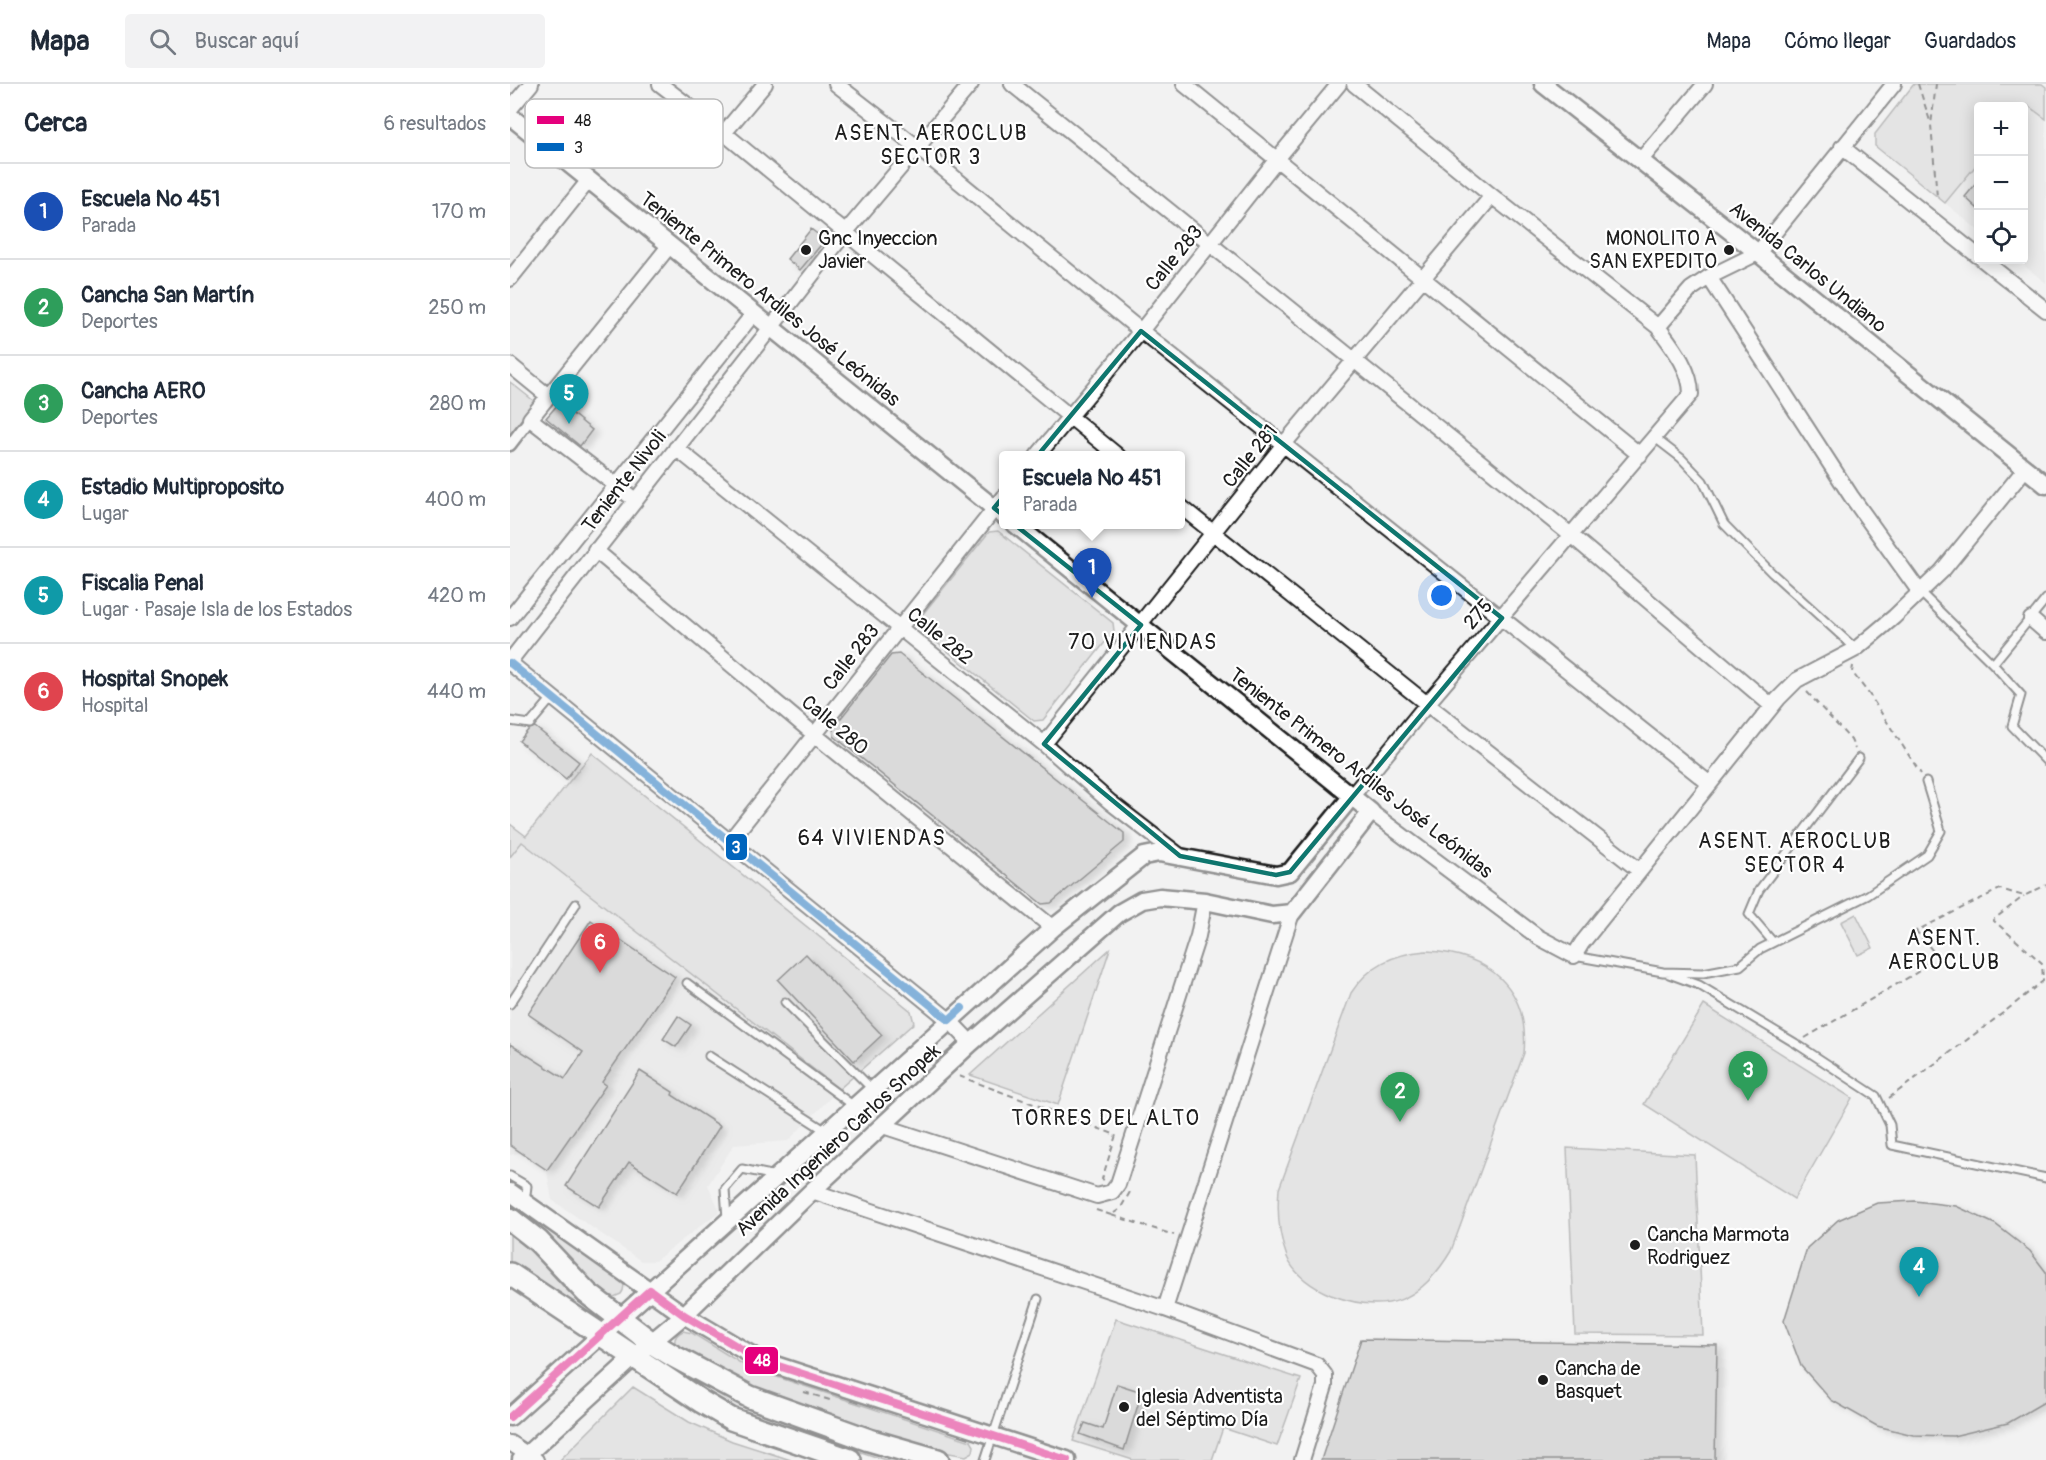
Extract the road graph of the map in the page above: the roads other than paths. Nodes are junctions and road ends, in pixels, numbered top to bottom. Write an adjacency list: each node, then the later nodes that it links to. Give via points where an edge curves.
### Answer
1 (531, 84): 14 (street)
2 (660, 84): 13 (street)
3 (765, 84): 17 (street)
4 (836, 84): 18 (street)
5 (971, 84): 18 (street, Teniente Nivoli)
6 (1012, 84): 26 (street)
7 (1184, 84): 20 (street)
8 (1339, 84): 20 (street, Calle 283)
9 (1354, 84): 24 (street)
10 (1543, 84): 21 (street, Avenida Carlos Undiano)
11 (1705, 84): 21 (street)
12 (1894, 84): 19 (street)
13 (679, 99)
14 (510, 109)
15 (510, 116): 16 (street, Teniente Primero Ardiles José Leónidas)
16 (525, 128)
17 (724, 134): 25 (street)
18 (917, 147): 25 (street, Teniente Nivoli); 38 (street)
19 (1842, 147): 28 (street); 29 (street)
20 (1277, 159): 26 (street, Calle 283); 32 (street)
21 (1640, 161): 29 (street, Avenida Carlos Undiano)
22 (574, 168): 23 (street, Teniente Primero Ardiles José Leónidas)
23 (589, 180): 27 (street, Teniente Primero Ardiles José Leónidas); 33 (street)
24 (1492, 196): 32 (street, Calle 281); 37 (street)
25 (844, 234): 36 (street, Teniente Nivoli); 42 (street)
26 (1211, 244): 38 (street, Calle 283); 39 (street)
27 (670, 245): 35 (street, Teniente Primero Ardiles José Leónidas); 41 (street)
28 (1974, 253)
29 (1758, 254): 31 (street); 51 (street, Avenida Carlos Undiano)
30 (1988, 264): 34 (street)
31 (1709, 277): 37 (street, via 1691,289); 62 (street, via 1844,486)
32 (1424, 278): 39 (street, Calle 281); 50 (street)
33 (510, 279)
34 (2046, 310)
35 (754, 313): 36 (street, Teniente Primero Ardiles José Leónidas); 53 (street, Teniente Nivoli)
36 (770, 327): 47 (street, Teniente Nivoli); 55 (street, Teniente Primero Ardiles José Leónidas)
37 (1658, 327): 44 (street, 275, via 1679,358 1691,383 1691,394)
38 (1141, 331): 42 (street, Calle 283); 45 (street)
39 (1355, 360): 45 (street, Calle 281); 60 (street)
40 (510, 365): 41 (street)
41 (548, 396): 43 (street)
42 (1070, 416): 48 (street, Calle 283); 49 (street)
43 (530, 419): 46 (street); 53 (street)
44 (1655, 438): 50 (street, 275); 70 (lane, via 1703,481 1724,524)
45 (1284, 444): 59 (street, Calle 281); 65 (street)
46 (510, 445)
47 (675, 448): 54 (street, Teniente Nivoli); 68 (street, Calle 282)
48 (1041, 451)
49 (1112, 451)
50 (1640, 455): 60 (street, 275)
51 (2025, 469): 52 (street, Avenida Carlos Undiano); 62 (street, via 1942,571)
52 (2046, 485)
53 (617, 486): 54 (street); 64 (street, Teniente Nivoli)
54 (635, 500): 61 (street, Teniente Nivoli)
55 (999, 506)
56 (999, 508): 68 (street, Calle 283)
57 (1185, 510): 59 (street)
58 (1020, 529): 67 (street, Teniente Primero Ardiles José Leónidas)
59 (1213, 533): 67 (street, Calle 281); 74 (street)
60 (1572, 536): 65 (street, 275); 75 (street)
61 (595, 550): 71 (street, Teniente Nivoli); 77 (street, Calle 280)
62 (1919, 591): 70 (street); 72 (lane)
63 (2046, 599): 66 (lane)
64 (510, 618)
65 (1502, 618): 74 (street, 275); 82 (street)
66 (2031, 619): 69 (street); 72 (lane)
67 (1141, 625): 78 (street, Calle 281); 83 (street, Teniente Primero Ardiles José Leónidas)
68 (899, 628): 77 (street, Calle 283); 78 (street, Calle 282)
69 (2046, 632)
70 (1856, 649): 75 (street, via 1797,680)
71 (510, 662): 73 (street)
72 (1993, 664): 80 (lane, via 2021,695 2012,726)
73 (552, 698): 76 (lane, via 530,724); 85 (street)
74 (1427, 704): 83 (street, 275); 88 (street)
75 (1772, 706): 82 (street)
76 (510, 721)
77 (815, 735): 85 (street, Calle 283); 92 (street, Calle 280)
78 (1044, 744): 86 (street, Calle 282)
79 (1859, 758): 93 (lane, via 1759,890 1749,914)
80 (2046, 761)
81 (1926, 782): 93 (lane, via 1941,831 1927,855 1868,895)
82 (1710, 784): 88 (street)
83 (1352, 796): 84 (street, Teniente Primero Ardiles José Leónidas); 87 (street, 275)
84 (1371, 812): 91 (street); 94 (street, Teniente Primero Ardiles José Leónidas, via 1538,937)
85 (729, 842): 99 (street)
86 (1180, 856): 87 (street, Avenida Ingeniero Carlos Snopek, via 1276,875 1290,872); 92 (street, Avenida Ingeniero Carlos Snopek, via 1144,856)
87 (1299, 862)
88 (1640, 871): 94 (street)
89 (1205, 901): 91 (street, Avenida Ingeniero Carlos Snopek, via 1272,915); 100 (street, Avenida Ingeniero Carlos Snopek, via 1160,897 1142,900 1119,913); 104 (street, via 1198,936 1113,1192 1097,1196)
90 (576, 904): 98 (lane)
91 (1292, 913): 117 (street)
92 (1053, 928): 99 (street, Avenida Ingeniero Carlos Snopek)
93 (1773, 942): 95 (lane, via 1740,966 1703,973)
94 (1574, 956): 95 (lane)
95 (1664, 972): 108 (lane, via 1699,985 1876,1096 1890,1125 1892,1145)
96 (687, 983): 103 (lane)
97 (785, 1002): 102 (lane)
98 (510, 1004)
99 (949, 1020): 100 (street); 102 (street, Avenida Ingeniero Carlos Snopek)
100 (971, 1043): 104 (street, Avenida Ingeniero Carlos Snopek)
101 (709, 1056): 105 (lane)
102 (872, 1089): 103 (street, Avenida Ingeniero Carlos Snopek)
103 (854, 1106): 105 (street, Avenida Ingeniero Carlos Snopek)
104 (883, 1126): 109 (street, Avenida Ingeniero Carlos Snopek)
105 (826, 1131): 107 (street, Avenida Ingeniero Carlos Snopek)
106 (510, 1176): 111 (lane, via 526,1186)
107 (776, 1176): 113 (street, Avenida Ingeniero Carlos Snopek); 113 (lane, via 742,1169 725,1189)
108 (2046, 1179)
109 (812, 1191): 117 (street); 118 (street, Avenida Ingeniero Carlos Snopek)
110 (510, 1192): 111 (street)
111 (525, 1202): 115 (street)
112 (510, 1219): 119 (main road, via 538,1241 587,1293)
113 (727, 1220): 115 (street, Avenida Ingeniero Carlos Snopek)
114 (510, 1274): 120 (main road)
115 (650, 1290): 118 (street); 119 (street, Avenida Ingeniero Carlos Snopek)
116 (1038, 1299): 124 (lane)
117 (1165, 1309): 131 (street, via 1317,1365 1325,1375 1325,1386)
118 (684, 1315): 121 (street, Avenida Ingeniero Carlos Snopek); 124 (street, via 760,1360)
119 (619, 1317): 120 (street, Avenida Ingeniero Carlos Snopek); 121 (main road)
120 (601, 1334): 122 (main road); 123 (street, Avenida Ingeniero Carlos Snopek)
121 (652, 1343): 122 (street, Avenida Ingeniero Carlos Snopek); 128 (main road, via 750,1397)
122 (634, 1356): 126 (street, Avenida Ingeniero Carlos Snopek); 127 (main road, via 731,1419)
123 (510, 1417)
124 (993, 1436): 129 (lane); 130 (street)
125 (510, 1443): 126 (street)
126 (528, 1458)
127 (850, 1460)
128 (938, 1460)
129 (985, 1460)
130 (1066, 1460)
131 (1302, 1460)

